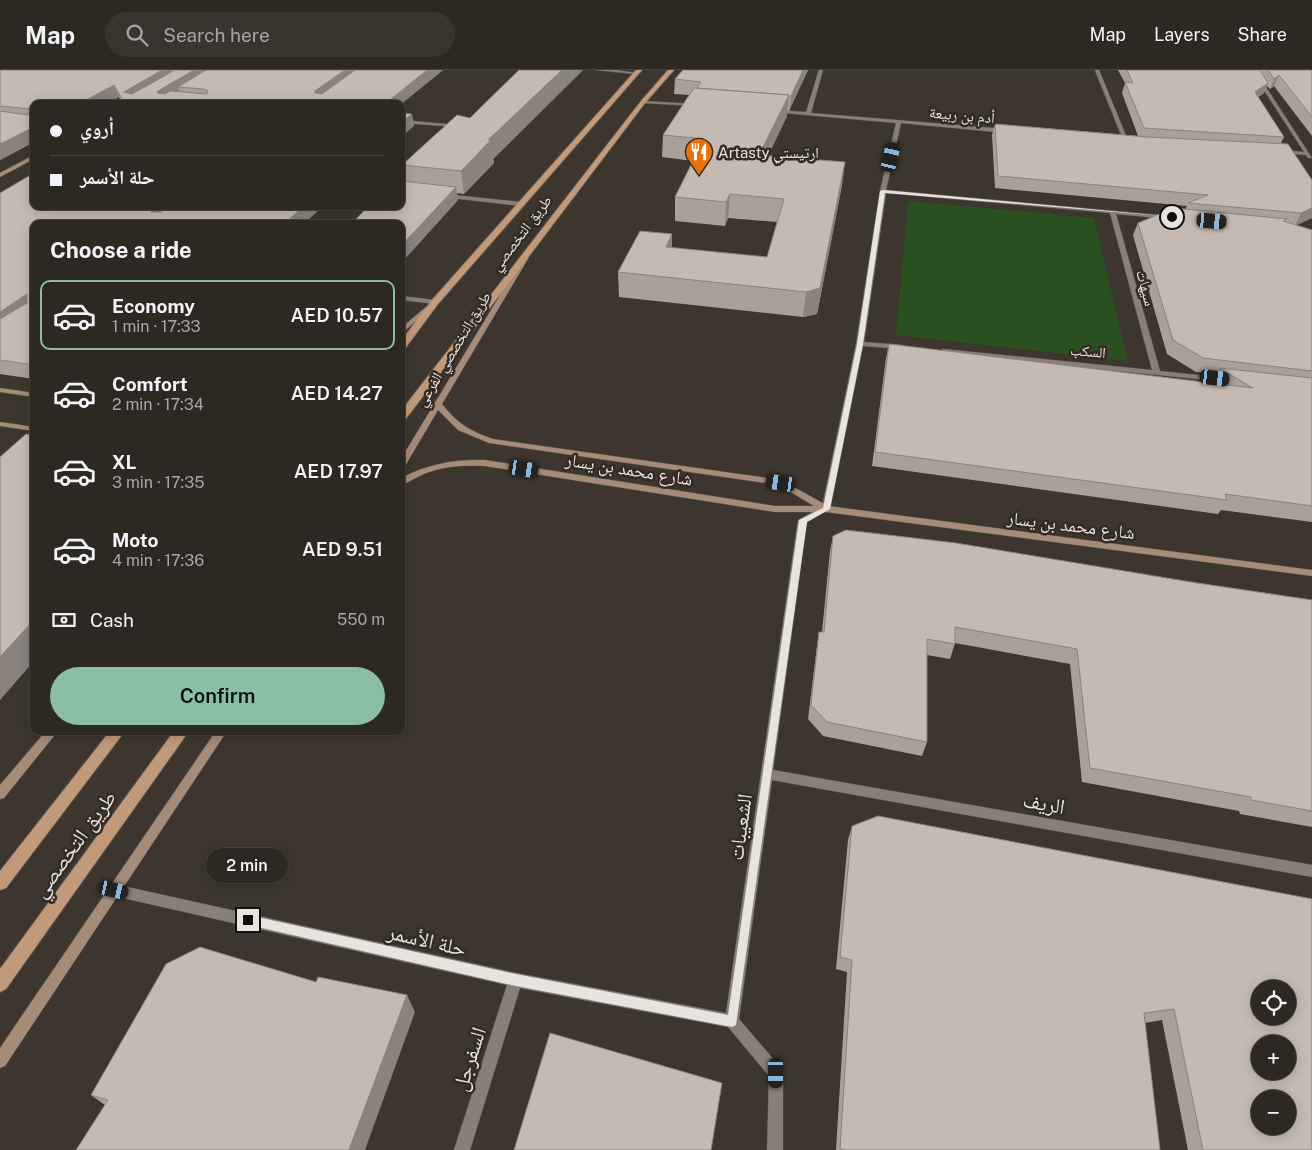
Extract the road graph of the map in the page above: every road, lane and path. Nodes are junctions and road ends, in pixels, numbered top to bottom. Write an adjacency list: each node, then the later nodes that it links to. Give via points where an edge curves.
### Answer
1 (598, 70): 6 (street)
2 (671, 70): 7 (main road, طريق التخصصي)
3 (821, 70): 10 (street)
4 (1097, 70): 16 (street)
5 (1253, 70): 19 (street)
6 (637, 71): 25 (main road, طريق التخصصي)
7 (643, 102): 8 (street); 28 (main road, طريق التخصصي)
8 (704, 105)
9 (770, 111): 10 (street, أدم بن ربيعة)
10 (808, 114): 12 (street, أدم بن ربيعة)
11 (405, 121): 14 (street, via 466,127)
12 (899, 122): 13 (street, أدم بن ربيعة); 23 (street)
13 (1014, 132)
14 (458, 134)
15 (1117, 141): 16 (street)
16 (1127, 142): 17 (street)
17 (1136, 142)
18 (1279, 152): 19 (street)
19 (1308, 154): 21 (street)
20 (30, 159): 22 (street)
21 (1312, 160)
22 (0, 175)
23 (883, 191): 26 (street); 33 (street)
24 (438, 195): 25 (street)
25 (521, 204): 30 (main road, طريق التخصصي)
26 (1112, 212): 27 (street); 36 (street, سيهات)
27 (1172, 217)
28 (531, 249): 40 (street, طريق التخصصي الفرعي); 41 (main road, طريق التخصصي)
29 (405, 298): 30 (street)
30 (435, 302): 31 (street); 32 (main road, طريق التخصصي)
31 (405, 328)
32 (405, 343)
33 (860, 344): 34 (street); 46 (street)
34 (909, 348)
35 (938, 351): 36 (street, السكب)
36 (1156, 371): 37 (street, السكب)
37 (1234, 380)
38 (0, 390): 39 (street)
39 (30, 395)
40 (438, 405): 44 (street, طريق التخصصي الفرعي); 46 (street, شارع محمد بن يسار, via 454,426 492,440 781,483)
41 (405, 413)
42 (0, 424): 43 (street)
43 (30, 428)
44 (405, 459)
45 (405, 480): 46 (street, شارع محمد بن يسار, via 438,465 459,461 775,509)
46 (826, 509): 47 (street, شارع محمد بن يسار); 52 (street, الشعيبات, via 803,520)
47 (1312, 573)
48 (50, 735): 53 (street)
49 (115, 735): 55 (main road, طريق التخصصي)
50 (179, 735): 58 (main road, طريق التخصصي)
51 (219, 735): 56 (street)
52 (768, 774): 54 (street, الريف); 59 (street, الشعيبات)
53 (0, 794)
54 (1312, 871)
55 (0, 883)
56 (114, 890): 57 (street, حلة الأسمر); 60 (street)
57 (516, 980): 59 (street, حلة الأسمر); 61 (street, السفرجل)
58 (0, 982)
59 (732, 1021): 62 (street, via 776,1073)
60 (0, 1061)
61 (462, 1150)
62 (775, 1150)

